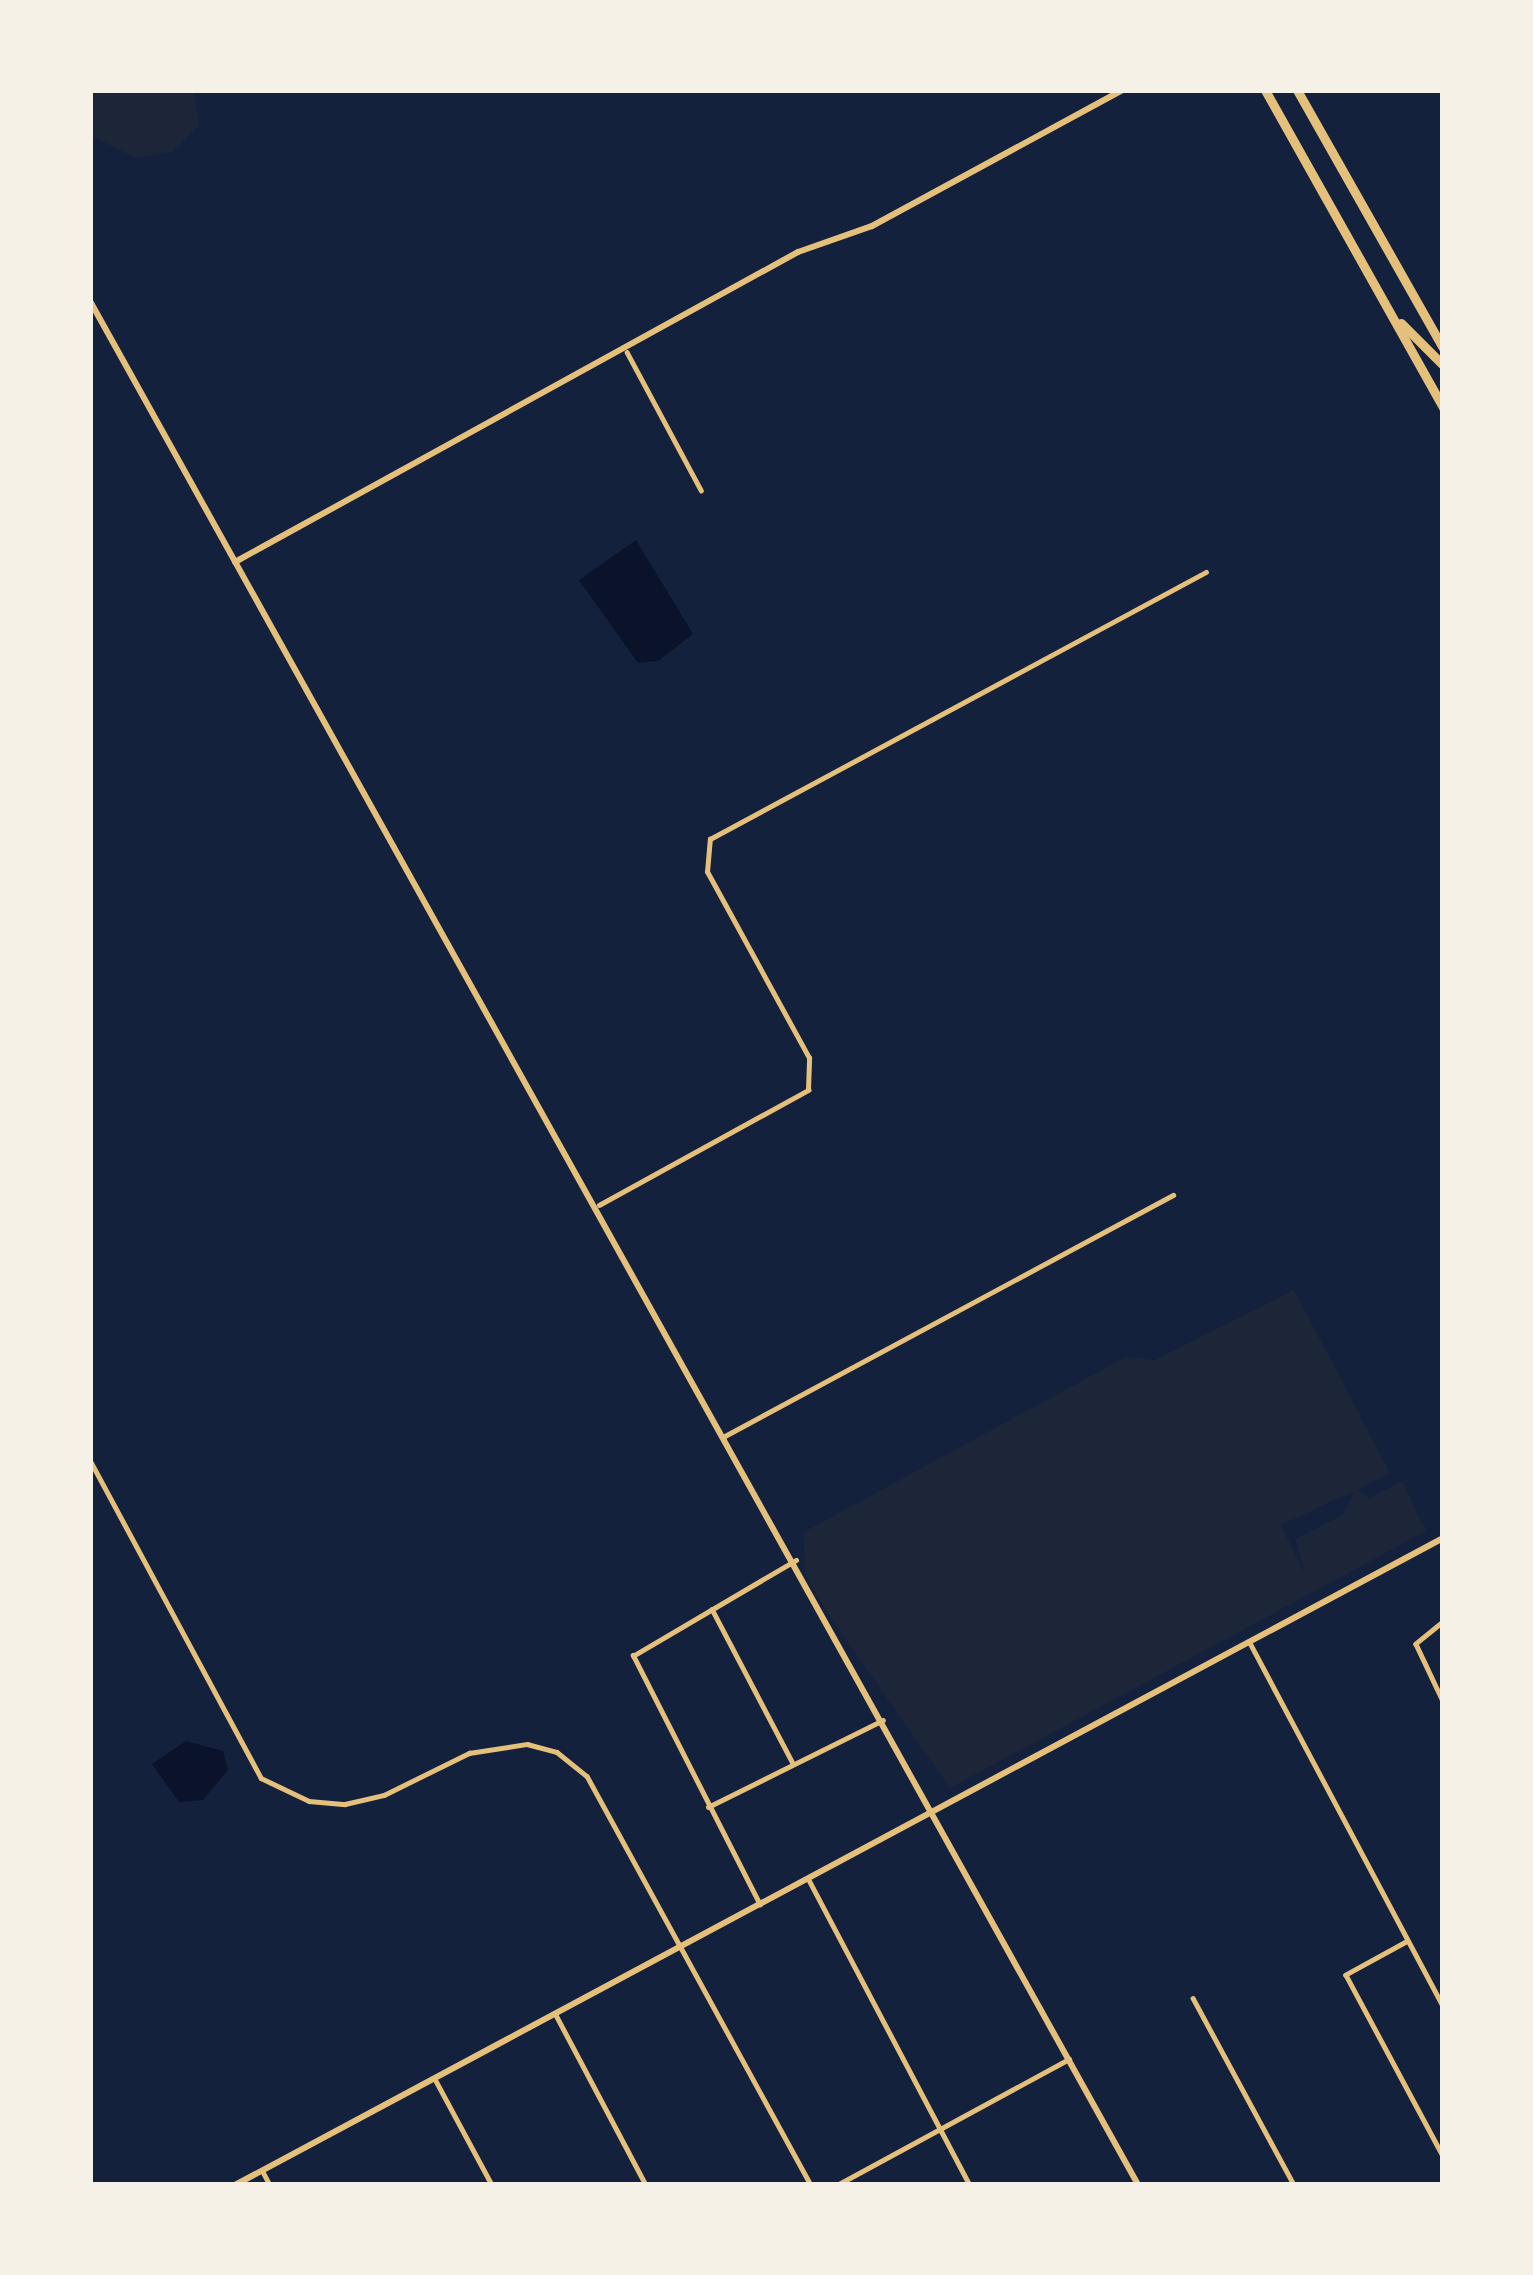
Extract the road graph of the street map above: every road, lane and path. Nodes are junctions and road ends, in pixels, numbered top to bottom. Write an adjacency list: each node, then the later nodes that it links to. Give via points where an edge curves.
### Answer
1 (1123, 90): 7 (street, via 872,226 764,270)
2 (1264, 90): 4 (highway)
3 (1297, 90): 6 (highway)
4 (1383, 300): 8 (highway); 9 (highway)
5 (90, 301): 11 (street)
6 (1443, 348)
7 (627, 352): 10 (street); 11 (street)
8 (1443, 365)
9 (1443, 407)
10 (701, 490)
11 (235, 562): 14 (street)
12 (1206, 572): 14 (street, via 710,839 707,872 808,1058 808,1090)
13 (1173, 1195): 15 (street)
14 (599, 1205): 15 (street)
15 (723, 1437): 18 (street)
16 (90, 1460): 30 (street, via 262,1778 310,1802 345,1804 496,1745 557,1752 587,1776 614,1815)
17 (1443, 1538): 21 (street)
18 (796, 1560): 19 (street); 23 (street)
19 (711, 1608): 24 (street); 25 (street, via 641,1646 633,1669)
20 (1443, 1622): 22 (street, via 1417,1645)
21 (1249, 1641): 26 (street); 29 (street)
22 (1443, 1701)
23 (883, 1720): 24 (street); 26 (street)
24 (794, 1762): 25 (street)
25 (708, 1807): 28 (street)
26 (936, 1812): 27 (street); 34 (street)
27 (809, 1880): 28 (street); 36 (street)
28 (760, 1905): 30 (street)
29 (1408, 1941): 32 (street); 37 (street, via 1346,1975)
30 (683, 1944): 33 (street); 43 (street)
31 (1192, 1998): 47 (street)
32 (1443, 2006)
33 (554, 2012): 35 (street); 42 (street)
34 (1069, 2059): 36 (street); 46 (street)
35 (434, 2078): 38 (street); 41 (street)
36 (940, 2129): 44 (street); 45 (street)
37 (1443, 2156)
38 (262, 2170): 39 (street); 40 (street)
39 (235, 2185)
40 (270, 2185)
41 (492, 2185)
42 (646, 2185)
43 (812, 2185)
44 (837, 2185)
45 (970, 2185)
46 (1138, 2185)
47 (1294, 2185)

